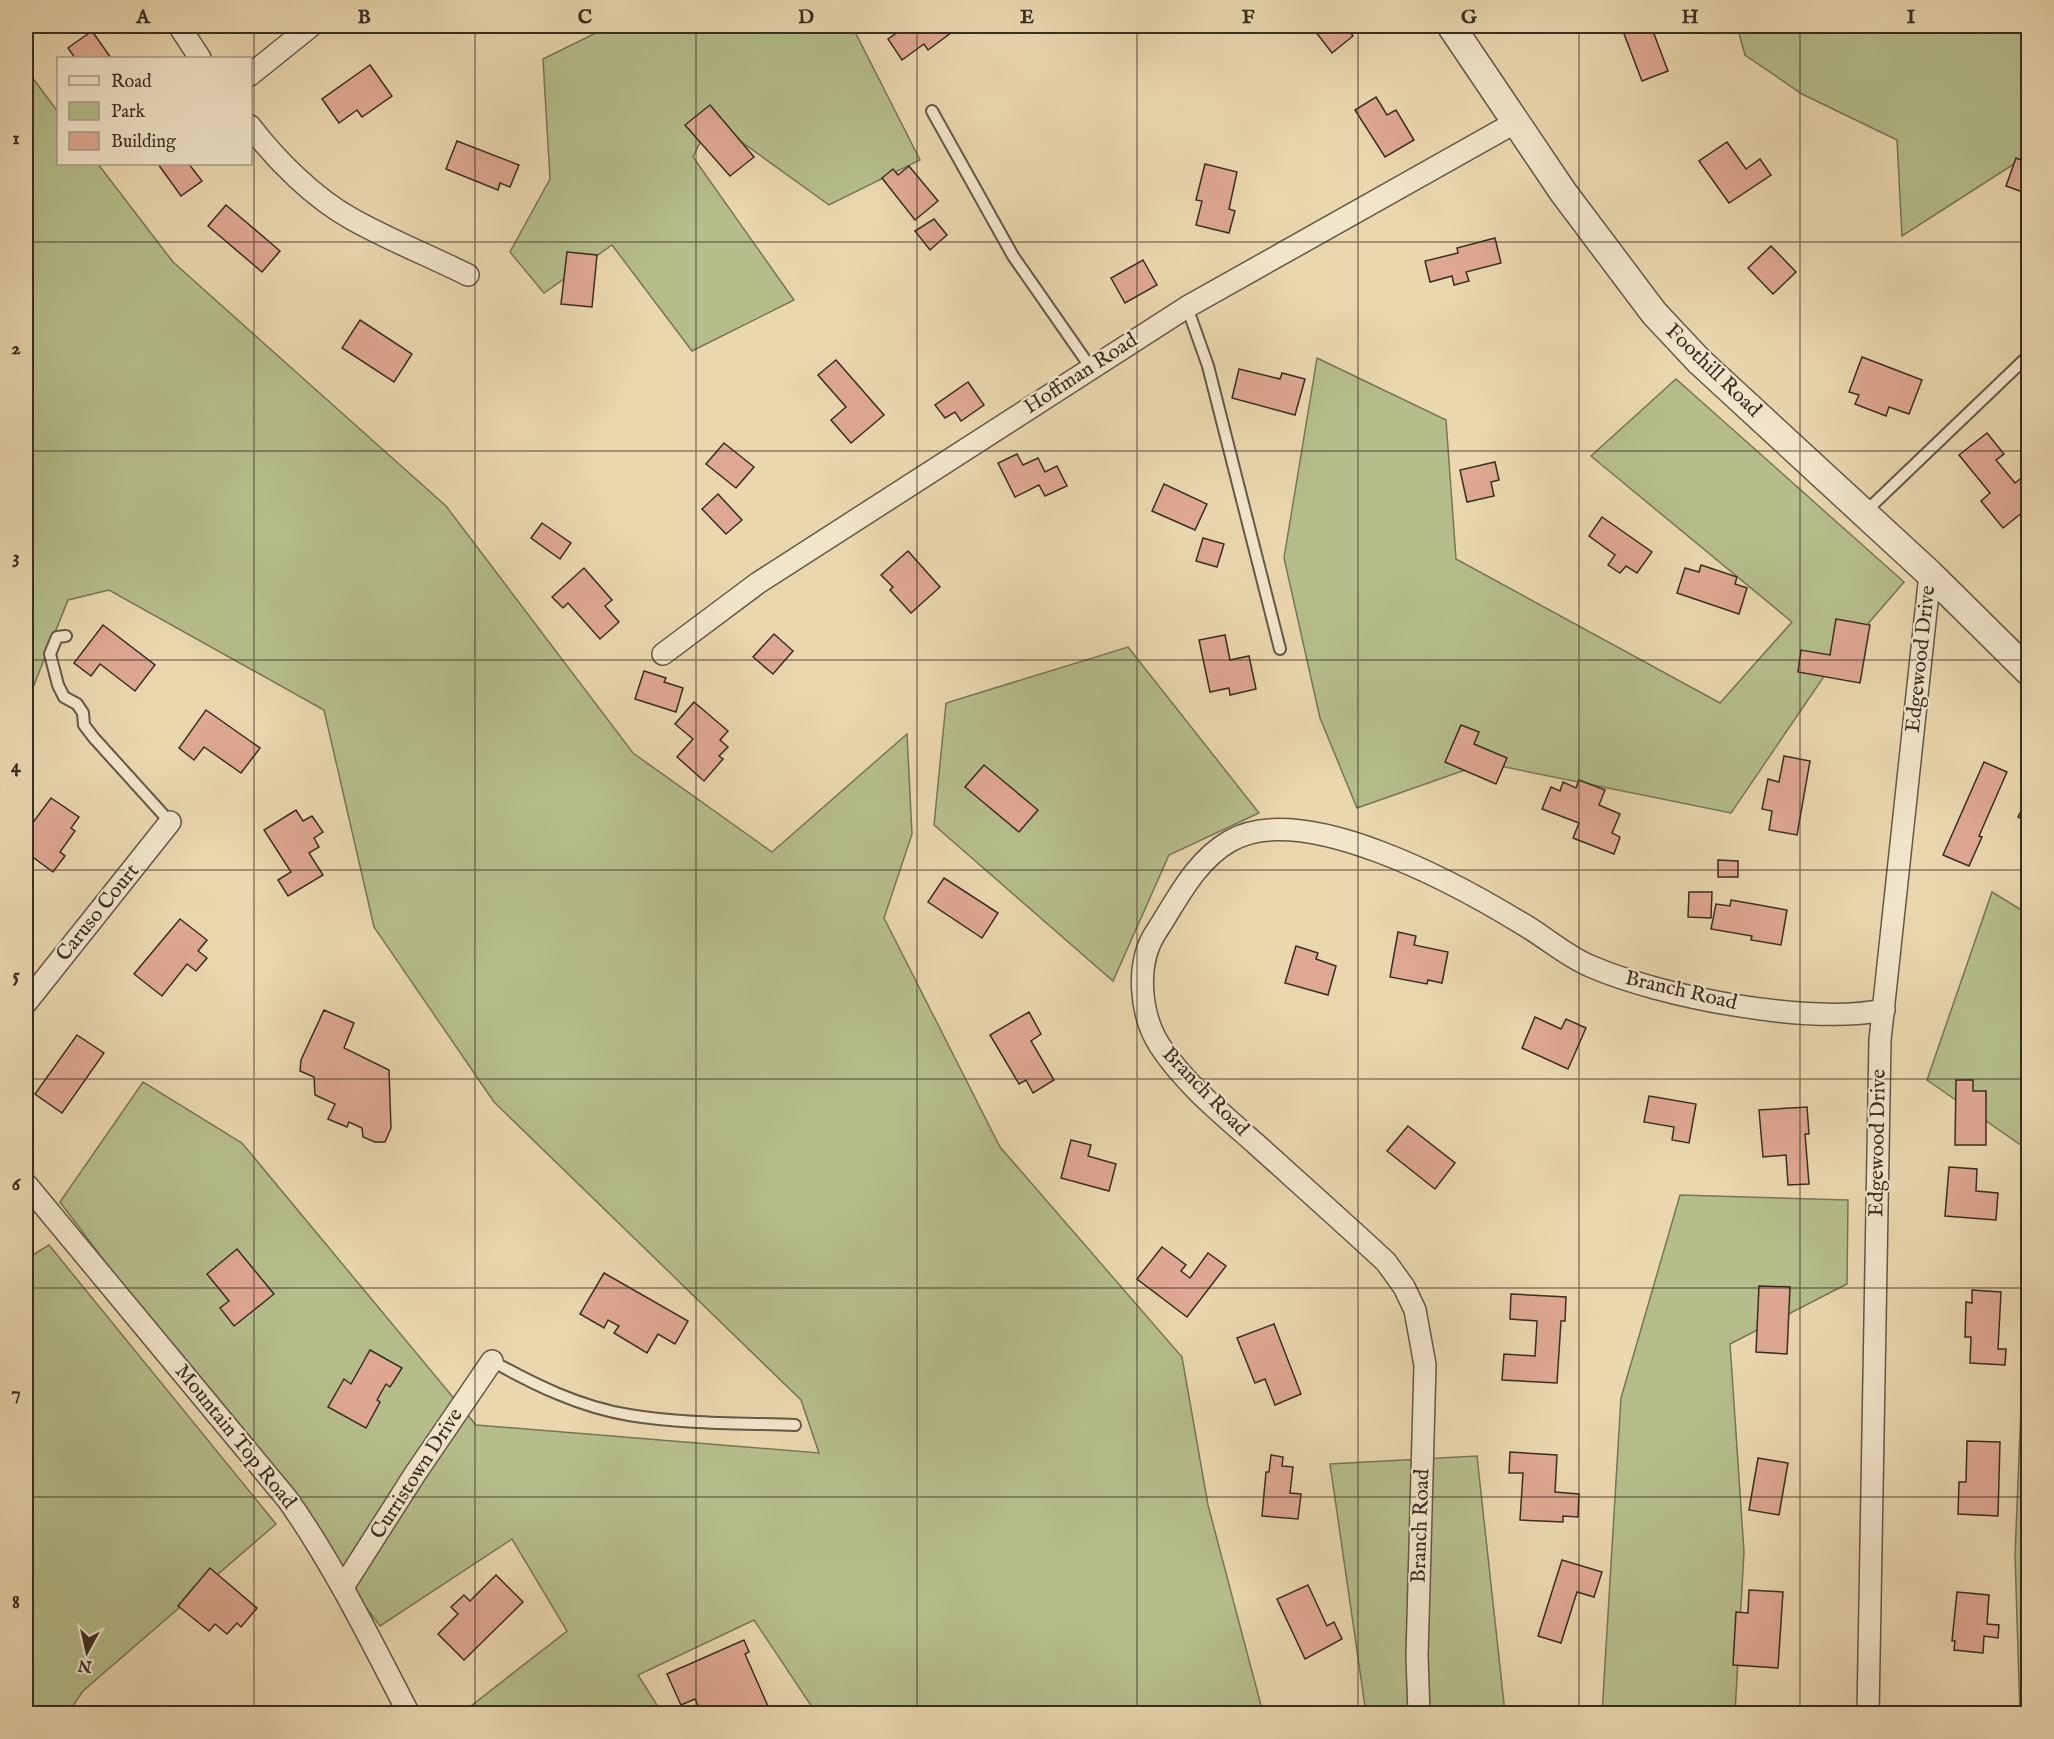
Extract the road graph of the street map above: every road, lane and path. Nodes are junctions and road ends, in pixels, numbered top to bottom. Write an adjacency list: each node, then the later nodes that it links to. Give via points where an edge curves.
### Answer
1 (179, 26): 4 (street)
2 (311, 26): 5 (street)
3 (1451, 26): 7 (street, Foothill Road)
4 (199, 57)
5 (252, 73)
6 (932, 111): 12 (lane, via 1013,256)
7 (1516, 122): 10 (street, Hoffman Road); 13 (street, Foothill Road, via 1654,314 1699,361)
8 (252, 129): 9 (street, via 308,186 350,218)
9 (468, 275)
10 (1187, 307): 12 (street, Hoffman Road); 16 (lane, via 1208,366)
11 (2028, 356): 13 (lane)
12 (1091, 368): 17 (street, Hoffman Road, via 758,583)
13 (1864, 513): 14 (street, Foothill Road)
14 (1930, 574): 18 (street, Foothill Road); 21 (street, Edgewood Drive)
15 (66, 636): 19 (lane, via 57,637 50,654 64,697 77,704 84,725 94,738)
16 (1280, 650)
17 (663, 654)
18 (2028, 671)
19 (170, 822): 20 (street, Caruso Court)
20 (26, 1003)
21 (1884, 1010): 27 (street, Branch Road, via 1864,1014 1772,1011 1644,987 1586,965 1447,880 1351,841 1316,833 1272,831 1230,841 1203,861 1168,911 1145,959 1143,996 1158,1044 1206,1099 1386,1262 1415,1310 1425,1365); 28 (street, Edgewood Drive, via 1880,1040)
22 (26, 1184): 25 (street, Mountain Top Road, via 288,1500)
23 (492, 1361): 24 (lane, via 538,1386 629,1415); 25 (street, Curristown Drive)
24 (795, 1425)
25 (343, 1587): 26 (street, Mountain Top Road)
26 (409, 1713)
27 (1419, 1713)
28 (1868, 1713)

